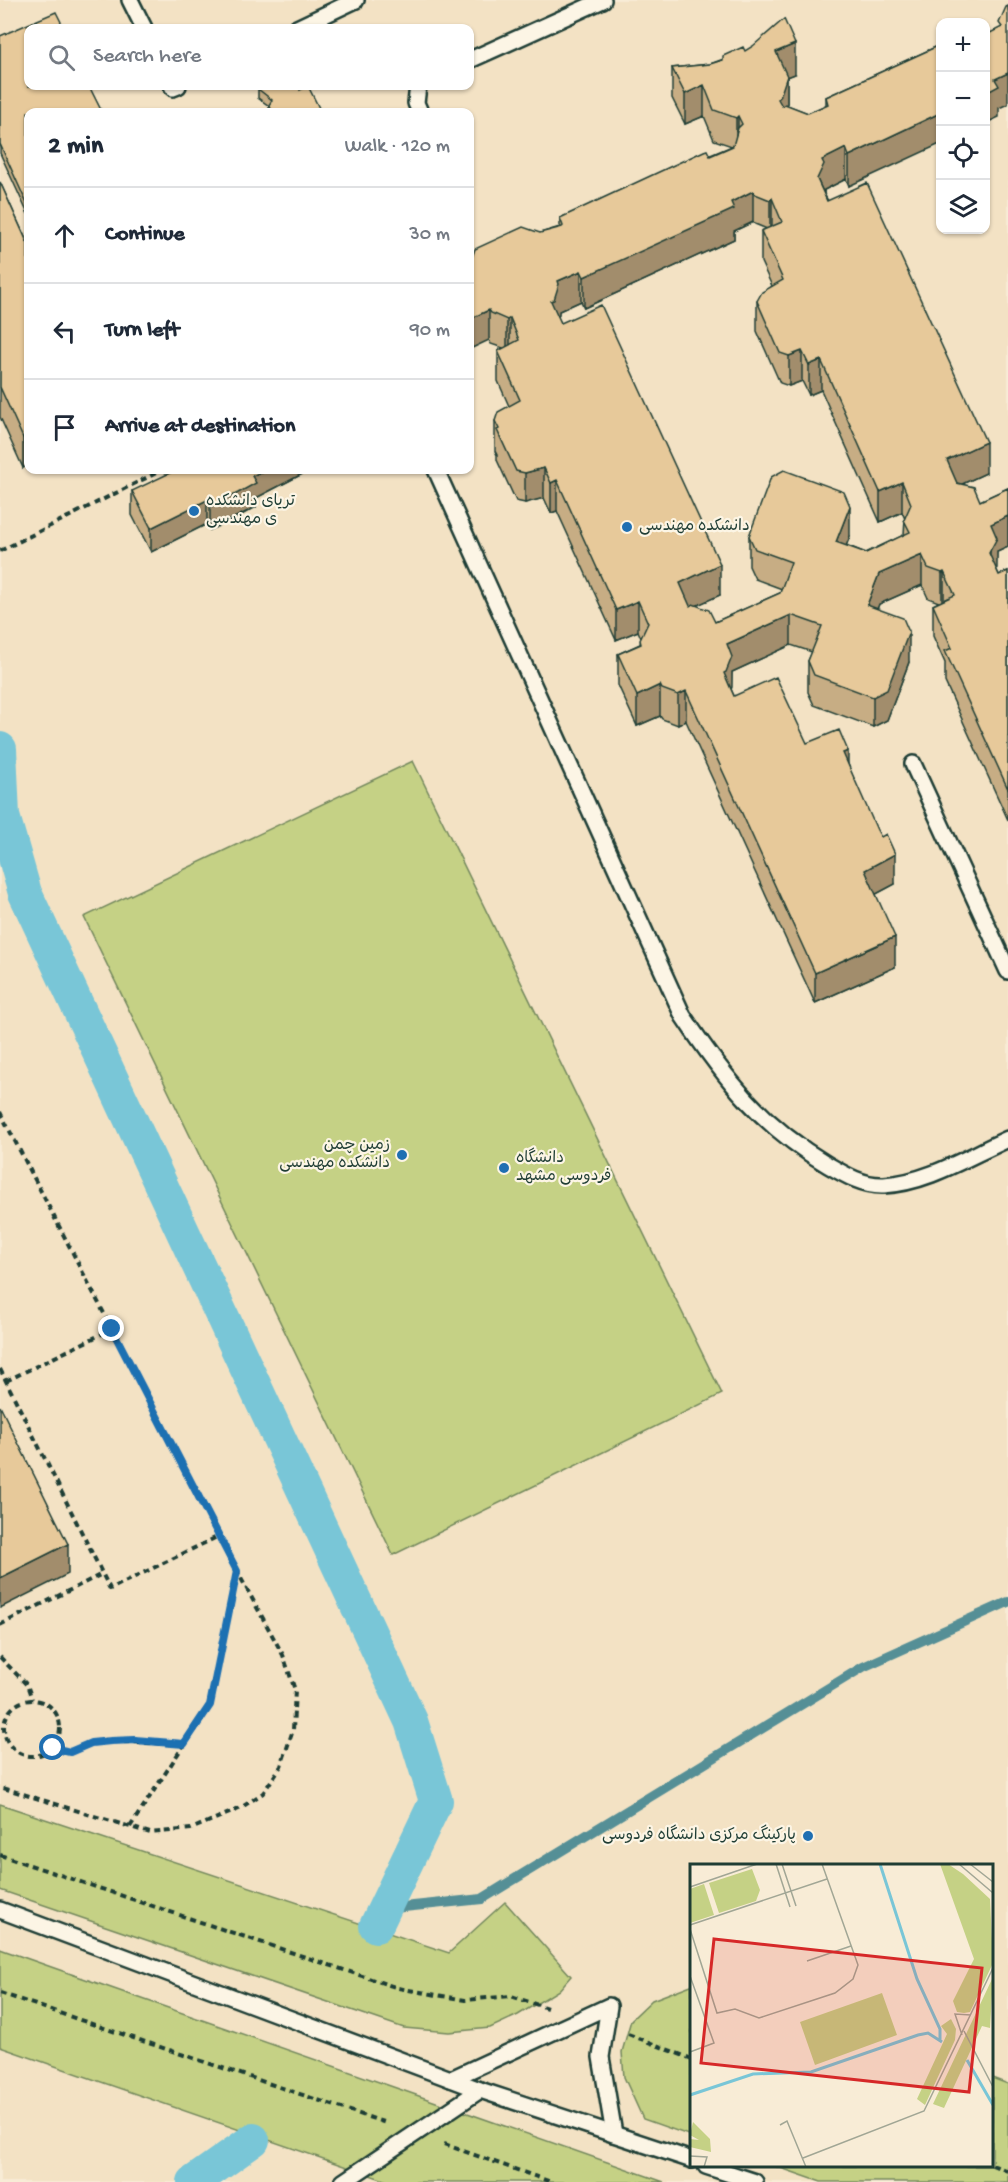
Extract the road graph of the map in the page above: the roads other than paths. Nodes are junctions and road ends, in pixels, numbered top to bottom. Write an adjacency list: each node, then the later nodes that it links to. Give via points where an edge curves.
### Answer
1 (130, 0): 4 (lane)
2 (356, 0): 5 (lane)
3 (603, 0): 6 (lane)
4 (142, 24)
5 (305, 24)
6 (474, 58)
7 (418, 90): 8 (lane)
8 (418, 108)
9 (438, 474): 12 (lane, via 683,1016 750,1106 813,1156 852,1179 883,1185 922,1178)
10 (913, 764): 11 (lane)
11 (1008, 971)
12 (1008, 1139)
13 (0, 1910): 14 (lane)
14 (451, 2079): 15 (lane); 16 (lane, via 609,2006 602,2057)
15 (480, 2090): 16 (lane); 19 (lane)
16 (614, 2134): 17 (lane)
17 (690, 2159)
18 (709, 2167): 20 (lane)
19 (343, 2182)
20 (755, 2182)

